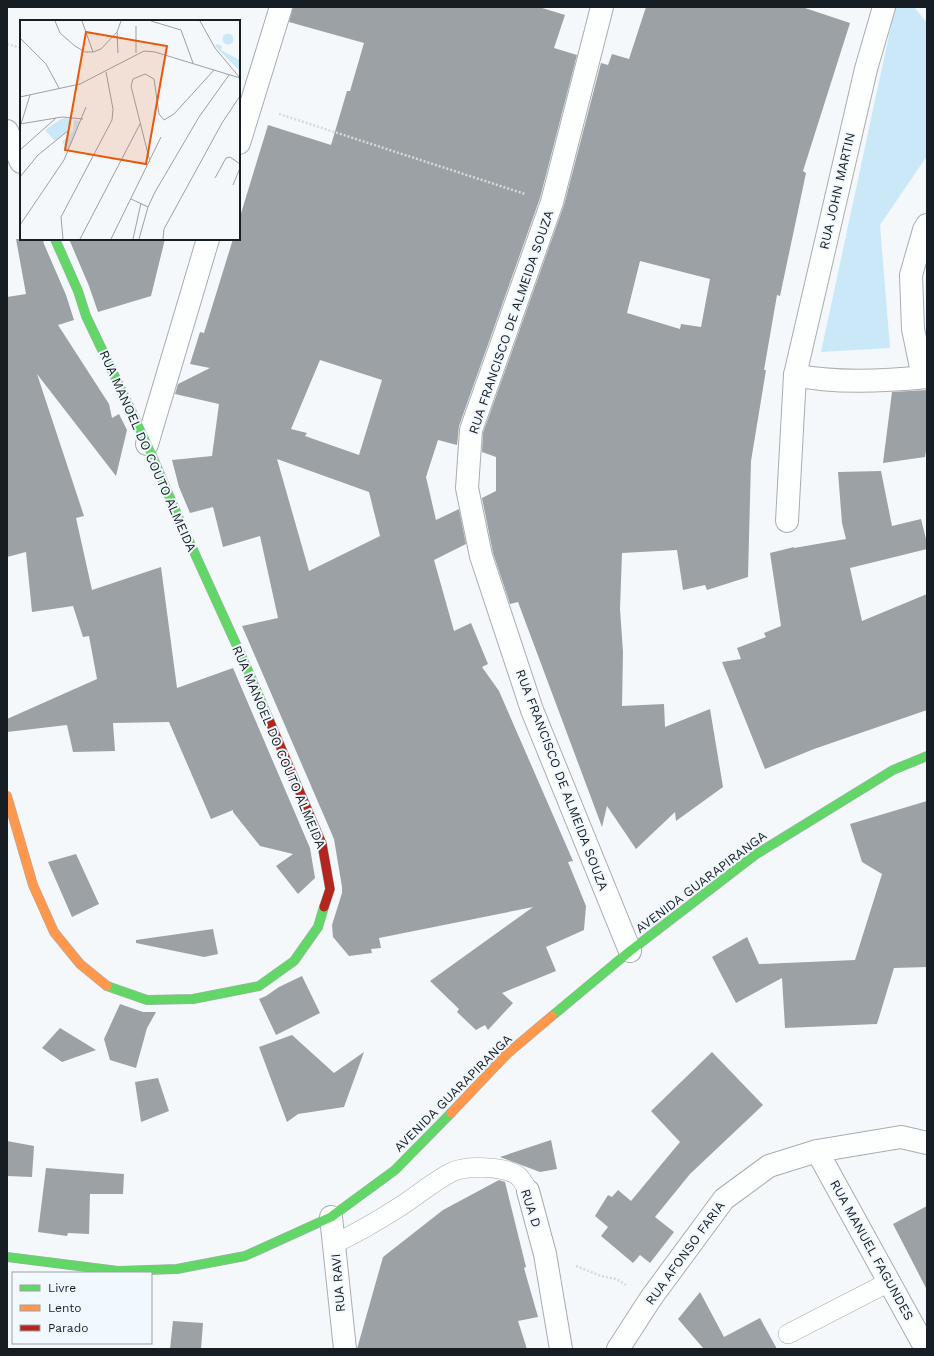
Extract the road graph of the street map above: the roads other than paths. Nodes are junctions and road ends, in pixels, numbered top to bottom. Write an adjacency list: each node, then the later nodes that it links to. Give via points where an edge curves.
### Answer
1 (281, 7): 5 (street)
2 (602, 7): 16 (street, RUA FRANCISCO DE ALMEIDA SOUZA, via 552,202 471,430 467,488 481,556 532,710)
3 (884, 7): 10 (street, RUA JOHN MARTIN, via 866,69)
4 (7, 131): 6 (street)
5 (240, 140)
6 (20, 160)
7 (927, 225): 11 (street, via 911,275 913,329)
8 (55, 240): 12 (street, RUA MANOEL DO COUTO ALMEIDA, via 86,316)
9 (208, 240): 12 (street)
10 (795, 375): 11 (street, via 844,380); 13 (street, RUA JOHN MARTIN)
11 (925, 377)
12 (146, 444): 15 (street, RUA MANOEL DO COUTO ALMEIDA, via 246,666 322,844 330,889 318,927 294,961 259,986 193,999 162,1000 147,1000 109,987 80,964 54,932 33,885)
13 (787, 521)
14 (927, 756): 16 (street, AVENIDA GUARAPIRANGA, via 892,770 755,855)
15 (7, 796)
16 (630, 952): 20 (street, AVENIDA GUARAPIRANGA, via 507,1054 395,1170)
17 (927, 1143): 18 (street, RUA AFONSO FARIA, via 900,1137)
18 (817, 1151): 23 (street, RUA MANUEL FAGUNDES); 27 (street, RUA AFONSO FARIA, via 769,1166 724,1199 650,1298)
19 (528, 1191): 21 (lane, RUA D, via 519,1176 505,1171 471,1168 453,1171 402,1206); 26 (street, RUA D, via 545,1254)
20 (331, 1217): 21 (street, RUA RAVI); 22 (street, AVENIDA GUARAPIRANGA, via 245,1256 177,1269 118,1271)
21 (334, 1244): 25 (street, RUA RAVI)
22 (7, 1257)
23 (889, 1282): 24 (lane); 28 (street, RUA MANUEL FAGUNDES)
24 (788, 1334)
25 (345, 1349)
26 (561, 1349)
27 (618, 1349)
28 (926, 1349)

